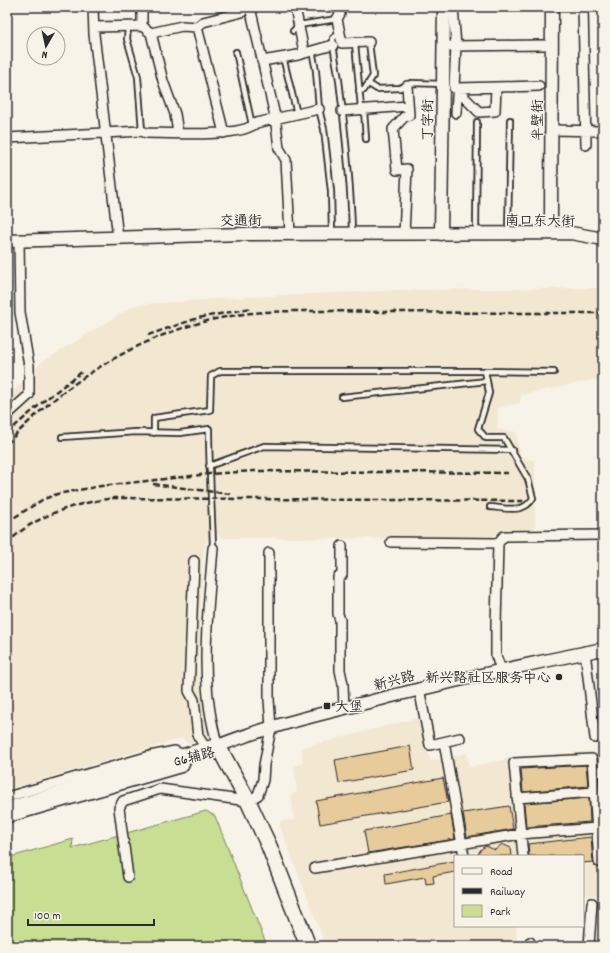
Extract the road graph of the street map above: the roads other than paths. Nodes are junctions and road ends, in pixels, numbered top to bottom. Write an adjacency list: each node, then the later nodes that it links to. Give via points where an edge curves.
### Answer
1 (93, 7): 12 (street)
2 (142, 7): 11 (street)
3 (295, 7): 15 (street)
4 (339, 7): 10 (street, via 340,14)
5 (444, 7): 22 (street, 丁字街)
6 (453, 7): 22 (street)
7 (552, 7): 44 (street, 半壁街)
8 (583, 7): 46 (street)
9 (246, 10): 13 (street, via 203,22); 26 (street)
10 (337, 19): 15 (lane); 17 (street)
11 (142, 26): 14 (street); 16 (street)
12 (94, 27): 14 (street); 48 (street)
13 (197, 27): 16 (street, via 182,26); 50 (street)
14 (128, 28): 45 (lane, via 127,39 138,77)
15 (296, 28): 23 (street)
16 (151, 33): 49 (street, via 163,81 175,114)
17 (340, 33): 19 (street, via 342,43); 20 (lane, via 333,38)
18 (369, 42): 19 (street); 27 (lane, via 373,76)
19 (355, 43): 33 (lane)
20 (333, 45): 23 (street); 37 (lane)
21 (544, 45): 22 (street)
22 (450, 46): 28 (street, 丁字街); 32 (street, via 454,88)
23 (308, 51): 25 (street); 36 (lane, via 316,71)
24 (236, 52): 43 (lane)
25 (283, 56): 26 (street); 39 (lane)
26 (262, 61): 40 (street)
27 (369, 84): 29 (lane, via 377,89); 33 (lane, via 364,90)
28 (443, 84): 29 (lane, via 411,83); 59 (street, 丁字街)
29 (407, 86): 34 (street)
30 (539, 86): 31 (street)
31 (496, 87): 32 (street); 32 (street, via 496,112 479,112)
32 (459, 90): 38 (street)
33 (359, 91): 35 (lane)
34 (408, 106): 35 (street); 58 (street, via 409,115 404,116 393,129 397,170 407,169)
35 (361, 108): 37 (street); 52 (lane, via 364,110)
36 (319, 109): 39 (street); 56 (lane, via 324,129)
37 (342, 111): 57 (lane, via 352,203)
38 (456, 113)
39 (297, 114): 40 (street)
40 (274, 120): 43 (street, via 256,123); 55 (street, via 279,148 286,160)
41 (510, 120): 61 (lane)
42 (477, 122): 60 (lane)
43 (252, 127): 50 (street)
44 (552, 130): 46 (street); 54 (street, 半壁街, via 551,218)
45 (142, 131): 48 (street); 49 (street)
46 (586, 131): 47 (street); 53 (street)
47 (603, 131)
48 (106, 133): 51 (street); 62 (street)
49 (178, 133): 50 (street)
50 (224, 133)
51 (7, 138)
52 (366, 139)
53 (586, 145)
54 (548, 233): 61 (street, 南口东大街); 63 (street, 南口东大街, via 571,233)
55 (290, 234): 56 (street, 交通街); 62 (street, 交通街)
56 (332, 234): 57 (street, 交通街)
57 (352, 234): 58 (street, 交通街)
58 (404, 234): 59 (street, 交通街)
59 (440, 234): 60 (street, 交通街)
60 (476, 234): 61 (street, 南口东大街)
61 (508, 234)
62 (118, 238): 64 (street, 交通街)
63 (603, 239)
64 (19, 240): 65 (street, 交通街); 70 (street, via 20,312 29,366 29,395)
65 (7, 241)
66 (485, 372): 67 (lane); 68 (lane); 71 (lane, via 220,371 211,376 210,410 154,418)
67 (554, 372)
68 (487, 381): 69 (lane); 73 (lane, via 490,393 478,428 486,438 504,438)
69 (342, 397)
70 (7, 415)
71 (154, 433): 72 (lane); 74 (lane, via 209,429)
72 (62, 437)
73 (512, 450): 74 (lane, via 264,446); 75 (lane, via 528,479 533,498 529,505 522,509)
74 (209, 466): 80 (lane)
75 (490, 507)
76 (603, 535): 78 (street, via 504,536)
77 (391, 542): 78 (street)
78 (498, 543): 85 (street, via 496,656)
79 (342, 546): 87 (street, via 342,575 338,577 338,614)
80 (213, 548): 92 (street, via 206,657)
81 (269, 553): 88 (street)
82 (194, 561): 92 (street, via 189,690 194,700 198,736)
83 (603, 649): 85 (street, 新兴路)
84 (585, 651): 90 (street)
85 (501, 669): 86 (street, 新兴路)
86 (419, 688): 87 (street, 新兴路); 91 (street, via 430,745)
87 (344, 708): 88 (street, 新兴路)
88 (271, 728): 92 (street, 新兴路); 99 (street, via 263,780 258,795)
89 (460, 738): 91 (street)
90 (595, 738)
91 (444, 742): 104 (street)
92 (213, 748): 93 (main road, G6辅路); 99 (main road, G6辅路)
93 (187, 757): 94 (street, via 183,767); 97 (street, via 175,751 150,756); 100 (main road, G6辅路)
94 (164, 771): 95 (street); 101 (street)
95 (160, 789): 99 (street); 109 (street, via 123,801 119,808)
96 (594, 792): 98 (street); 98 (street, via 592,759 514,764); 102 (street)
97 (7, 797)
98 (517, 798): 103 (street)
99 (248, 801): 111 (main road, G6辅路, via 269,846)
100 (7, 810)
101 (7, 818)
102 (597, 828): 103 (street); 107 (street)
103 (520, 834): 104 (street); 106 (street)
104 (461, 843): 105 (street); 108 (street)
105 (464, 855)
106 (523, 855)
107 (599, 862)
108 (315, 868)
109 (128, 877)
110 (592, 903): 112 (street)
111 (308, 946)
112 (590, 946)

